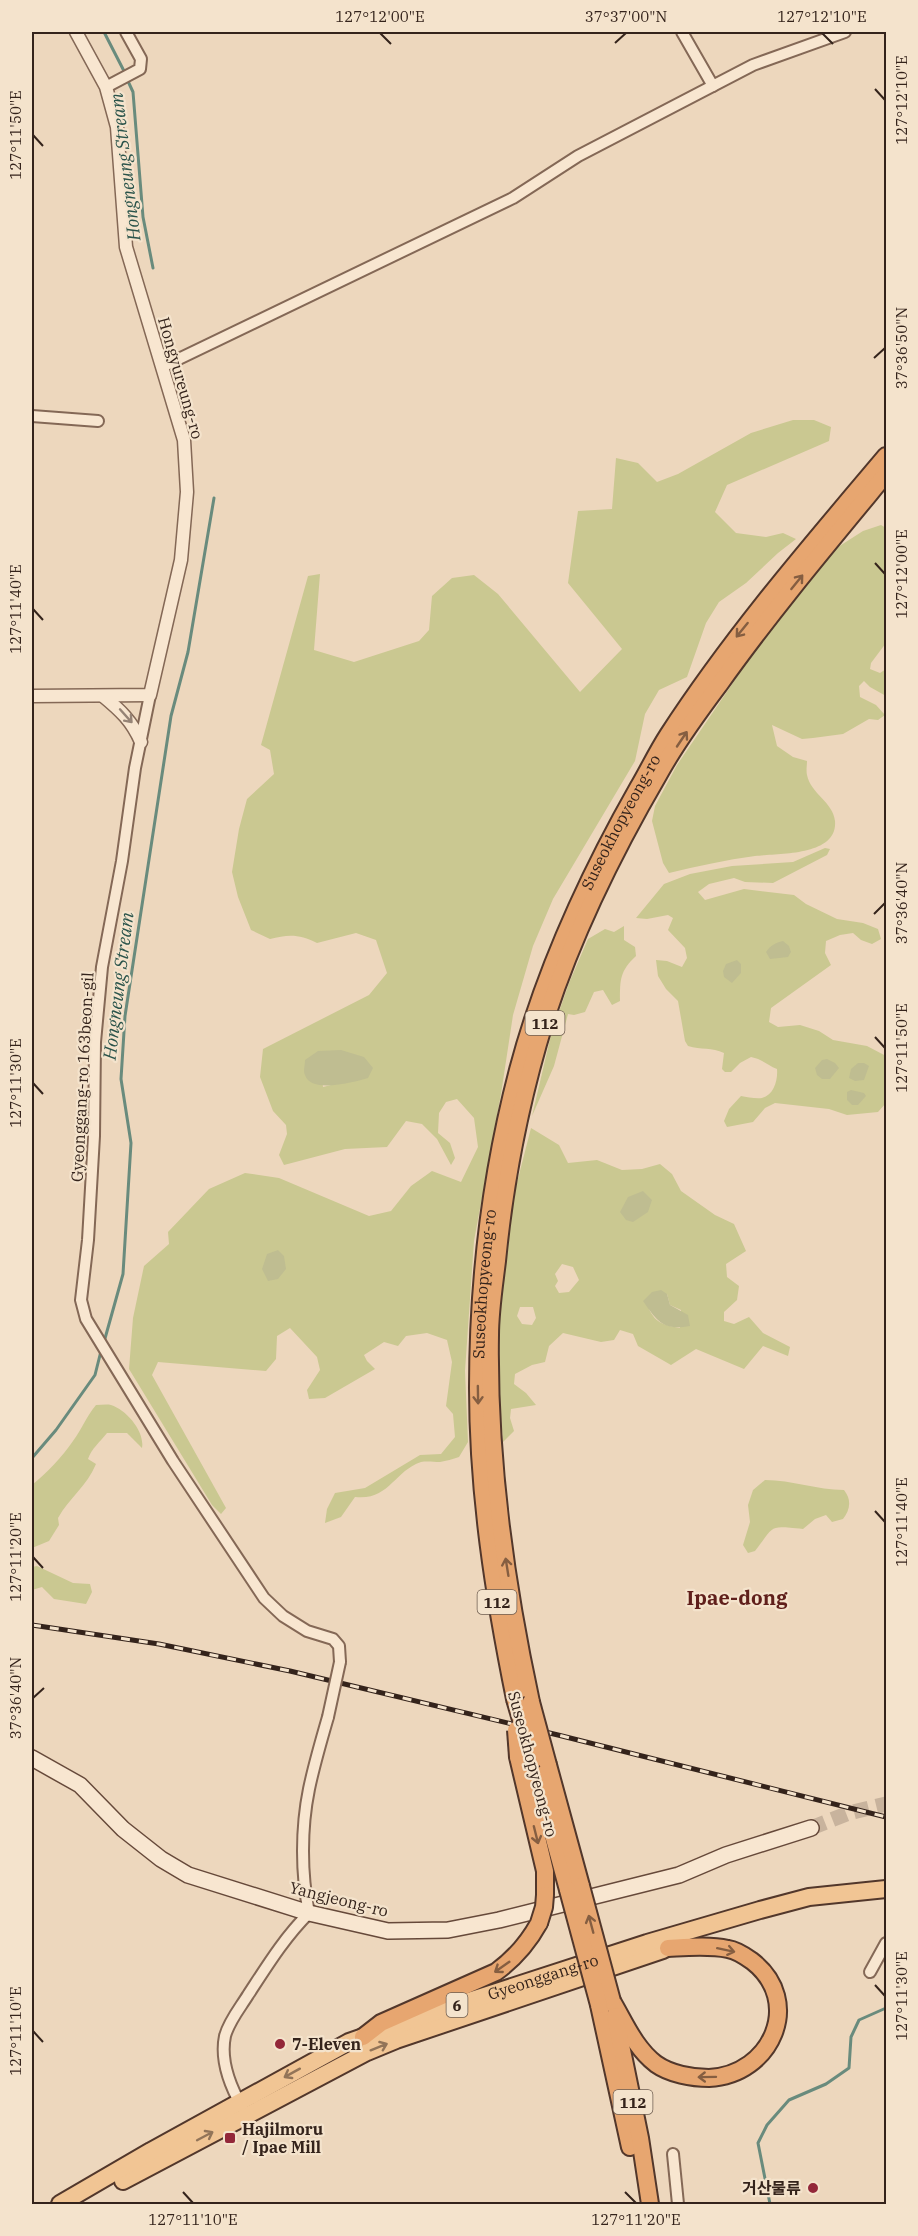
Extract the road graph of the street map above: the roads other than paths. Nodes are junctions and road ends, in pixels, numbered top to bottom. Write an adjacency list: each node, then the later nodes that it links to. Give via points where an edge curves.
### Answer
1 (76, 32): 6 (street, Hongyureung-ro)
2 (126, 32): 6 (street, via 141,59 139,71)
3 (682, 32): 5 (street)
4 (845, 32): 5 (street, via 753,65)
5 (713, 86): 7 (street, via 578,156 513,198)
6 (106, 87): 7 (street, Hongyureung-ro, via 117,127 126,247)
7 (166, 365): 12 (street, Hongyureung-ro, via 184,440 187,492 181,560)
8 (32, 416): 9 (street)
9 (98, 421)
10 (886, 456): 16 (highway, Suseokhopyeong-ro / 112, one-way to 16, via 732,641 667,737 580,901 518,1069 487,1230 478,1389 488,1543)
11 (886, 474): 16 (highway, Suseokhopyeong-ro / 112, one-way to 11, via 492,1436 490,1333 500,1223 538,1042 569,955 611,863 660,771 757,631)
12 (150, 695): 14 (street); 15 (street, Gyeonggang-ro 163beon-gil)
13 (32, 696): 14 (street)
14 (103, 696): 15 (street, one-way to 15, via 125,714)
15 (141, 742): 22 (street, Gyeonggang-ro 163beon-gil, bridge, via 102,967 95,1042 88,1240 81,1300 86,1319 173,1461 264,1598 283,1616 339,1646 340,1662 304,1824 303,1886)
16 (515, 1664): 18 (highway, Suseokhopyeong-ro / 112, bridge); 18 (highway, Suseokhopyeong-ro / 112, bridge, via 515,1699)
17 (32, 1758): 22 (main road, Yangjeong-ro, via 80,1785 123,1829 188,1875)
18 (533, 1761): 26 (highway, Suseokhopyeong-ro / 112, bridge, via 574,1888); 27 (highway, one-way to 27, bridge, via 545,1871 544,1907 538,1923 521,1949 496,1972 381,2023)
19 (811, 1828): 22 (main road, Yangjeong-ro, via 726,1855 679,1875 448,1930 388,1931)
20 (886, 1889): 27 (main road, Gyeonggang-ro / 6, via 809,1898 760,1910)
21 (886, 1899): 24 (main road, Gyeonggang-ro / 6, via 832,1903 773,1915)
22 (309, 1913): 28 (street, via 289,1933 225,2036 224,2062)
23 (886, 1943): 25 (street)
24 (668, 1948): 26 (highway, one-way to 26, via 729,1949 750,1960 766,1975 775,1996 777,2024 758,2058 739,2072 724,2076 699,2078 668,2070 640,2049); 28 (main road, Gyeonggang-ro / 6, one-way to 24, via 396,2040)
25 (870, 1972)
26 (605, 2003): 32 (highway, Suseokhopyeong-ro / 112); 33 (highway, Suseokhopyeong-ro / 112, via 640,2138)
27 (363, 2037): 28 (main road, Gyeonggang-ro / 6, one-way to 28, via 341,2046)
28 (243, 2108): 30 (main road, Gyeonggang-ro / 6); 31 (main road, Gyeonggang-ro / 6, one-way to 28)
29 (673, 2154): 34 (street)
30 (60, 2205)
31 (81, 2205)
32 (638, 2205)
33 (650, 2205)
34 (678, 2205)

